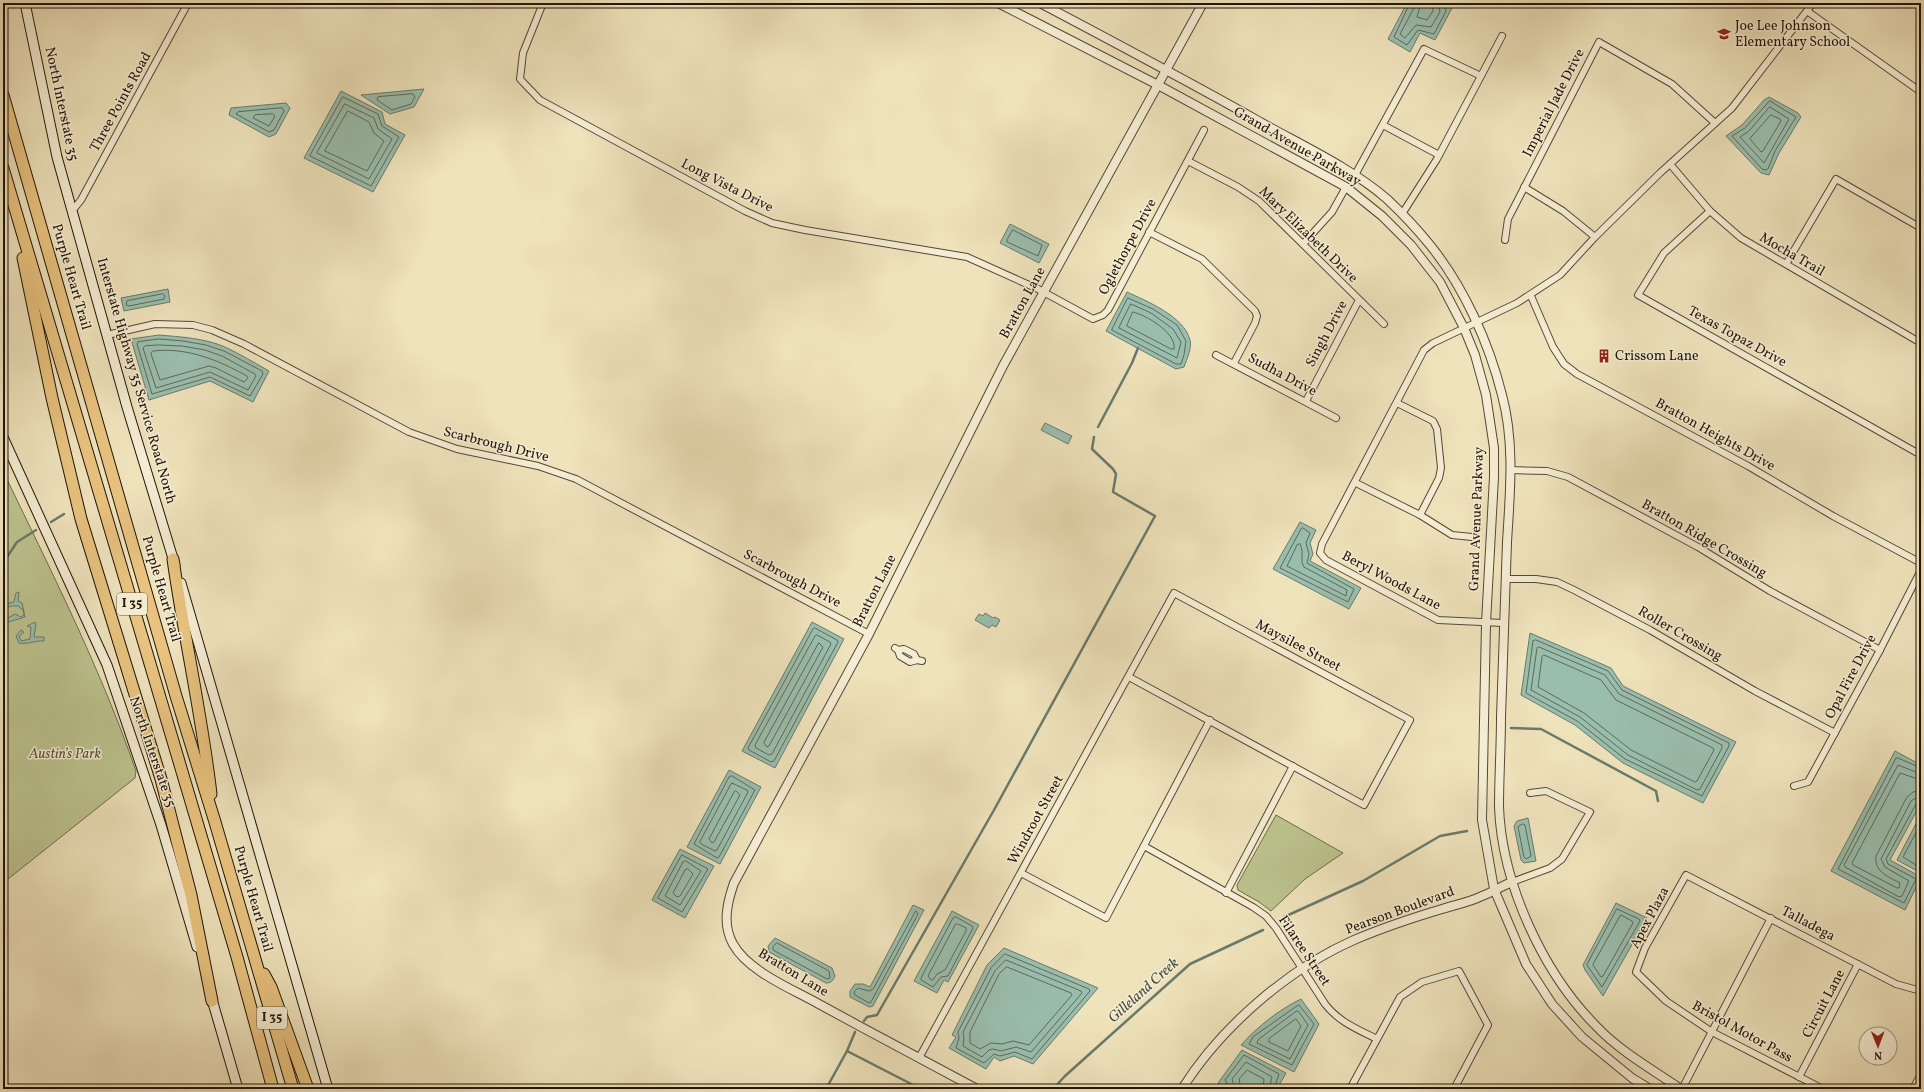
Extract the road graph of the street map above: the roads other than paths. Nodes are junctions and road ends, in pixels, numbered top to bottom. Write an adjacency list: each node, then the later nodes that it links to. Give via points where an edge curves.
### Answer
1 (25, 3): 26 (main road, North Interstate 35, via 56,152)
2 (188, 3): 26 (street, Three Points Road, via 81,200)
3 (543, 3): 35 (street, Long Vista Drive, via 524,53 520,79 540,100 745,211 772,223 967,258)
4 (998, 3): 12 (street, Grand Avenue Parkway)
5 (1040, 3): 10 (street, Grand Avenue Parkway)
6 (1203, 3): 10 (street, Bratton Lane)
7 (1813, 3): 8 (street)
8 (1807, 11): 13 (street); 15 (street, via 1732,108)
9 (1502, 36): 11 (street)
10 (1167, 70): 12 (street, Bratton Lane); 22 (street, Grand Avenue Parkway)
11 (1481, 76): 16 (street, via 1424,49); 18 (street)
12 (1158, 85): 23 (street, Grand Avenue Parkway); 35 (street, Bratton Lane)
13 (1921, 92)
14 (3, 96): 71 (highway, Purple Heart Trail / I 35, via 176,696)
15 (1715, 123): 20 (street); 24 (street, Imperial Jade Drive, via 1672,84 1599,42)
16 (1383, 125): 18 (street); 22 (street)
17 (1204, 130): 19 (street, Oglethorpe Drive)
18 (1439, 155): 28 (street)
19 (1188, 161): 30 (street, Oglethorpe Drive); 33 (street, Mary Elizabeth Drive, via 1259,201)
20 (1670, 164): 27 (street, Mocha Trail); 31 (street)
21 (3, 168): 25 (highway, I 35)
22 (1355, 175): 23 (street); 28 (street, Grand Avenue Parkway, via 1385,197)
23 (1346, 187): 33 (street, via 1332,212); 40 (street, Grand Avenue Parkway, via 1382,216 1419,254 1440,282)
24 (1524, 187): 31 (street, via 1563,211); 32 (street, Imperial Jade Drive, via 1508,219)
25 (12, 200): 84 (highway, via 50,391 81,519 161,779 191,895); 91 (highway, I 35, via 237,957)
26 (72, 211): 41 (main road, Interstate Highway 35 Service Road North)
27 (1710, 211): 34 (street, Mocha Trail, via 1741,238); 49 (street, Texas Topaz Drive, via 1664,253 1638,295)
28 (1402, 214): 38 (street, Grand Avenue Parkway, via 1451,273)
29 (1921, 228): 34 (street, via 1836,178)
30 (1149, 232): 35 (street, Oglethorpe Drive, via 1108,310 1098,318 1089,317); 44 (street, via 1202,259 1255,311 1257,316)
31 (1595, 237): 36 (street, via 1560,275)
32 (1505, 240)
33 (1303, 244): 37 (street, Mary Elizabeth Drive)
34 (1786, 264): 42 (street, Mocha Trail)
35 (1044, 292): 61 (street, Bratton Lane, via 1003,366)
36 (1531, 296): 38 (street); 55 (street, Bratton Heights Drive, via 1553,347 1564,364 1577,374)
37 (1359, 300): 39 (street, Mary Elizabeth Drive); 45 (street, Singh Drive)
38 (1476, 322): 40 (street); 50 (street, Grand Avenue Parkway, via 1502,395 1508,428)
39 (1384, 324)
40 (1464, 328): 46 (street, via 1424,350); 59 (street, Grand Avenue Parkway, via 1475,354 1486,395 1494,448)
41 (107, 335): 54 (main road, Interstate Highway 35 Service Road North); 61 (street, Scarbrough Drive, via 140,326 174,323 193,325 229,336 409,432 457,449 538,466 576,479)
42 (1921, 343)
43 (1216, 355): 44 (street, Sudha Drive)
44 (1234, 363): 45 (street, Sudha Drive)
45 (1306, 401): 47 (street, Sudha Drive)
46 (1397, 403): 51 (street); 52 (street, via 1432,421 1437,428 1441,468 1439,478)
47 (1336, 418)
48 (3, 437): 84 (main road, North Interstate 35, via 107,665 161,825)
49 (1921, 455)
50 (1510, 470): 57 (street, Grand Avenue Parkway); 63 (street, Bratton Ridge Crossing, via 1548,471 1568,477)
51 (1356, 483): 52 (street); 59 (street, Beryl Woods Lane, via 1322,544 1320,553 1326,560 1438,620)
52 (1420, 515): 53 (street, via 1452,535)
53 (1472, 537)
54 (173, 559): 71 (highway); 94 (main road)
55 (1921, 563)
56 (1921, 570): 63 (street, Opal Fire Drive)
57 (1506, 579): 60 (street, Grand Avenue Parkway); 67 (street, Roller Crossing, via 1557,582 1650,630 1755,691)
58 (1174, 593): 65 (street, Windroot Street); 68 (street, Maysilee Street, via 1410,720 1364,805)
59 (1486, 623): 60 (street, Beryl Woods Lane); 76 (street, Grand Avenue Parkway, via 1482,820)
60 (1503, 623): 75 (street, Grand Avenue Parkway, via 1499,810 1503,844)
61 (869, 634): 87 (street, Bratton Lane, via 734,883 726,916 733,944 742,957 758,969)
62 (896, 649): 64 (street, via 900,656 910,662)
63 (1880, 650): 67 (street, Opal Fire Drive)
64 (919, 660)
65 (1129, 677): 66 (street); 73 (street, Windroot Street)
66 (1210, 720): 68 (street); 72 (street)
67 (1835, 733): 69 (street, Opal Fire Drive, via 1808,782)
68 (1293, 766): 77 (street)
69 (1794, 786)
70 (1530, 793): 75 (street, via 1546,791 1590,812 1562,859 1550,868)
71 (215, 822): 79 (highway, Purple Heart Trail / I 35)
72 (1144, 846): 73 (street, via 1106,918); 77 (street, Filaree Street)
73 (1021, 873): 87 (street, Windroot Street)
74 (1686, 875): 78 (street, Talladega); 82 (street, Apex Plaza, via 1645,948)
75 (1512, 882): 76 (street, Pearson Boulevard); 100 (street, Grand Avenue Parkway, via 1539,946 1564,989 1597,1028)
76 (1494, 889): 81 (street, Pearson Boulevard, via 1483,896 1406,920 1352,941); 99 (street, Grand Avenue Parkway, via 1526,964 1552,1004 1582,1037 1632,1078)
77 (1226, 893): 81 (street, Filaree Street, via 1266,916)
78 (1770, 918): 80 (street, Talladega); 85 (street)
79 (250, 947): 92 (highway, Purple Heart Trail / I 35); 93 (highway, via 271,987)
80 (1858, 964): 83 (street, Talladega, via 1896,984); 89 (street, Circuit Lane)
81 (1302, 970): 86 (street, Filaree Street, via 1334,1016); 96 (street, Pearson Boulevard, via 1248,1011 1204,1058)
82 (1636, 972): 85 (street, Bristol Motor Pass, via 1666,1001)
83 (1921, 991)
84 (212, 1001): 90 (main road, North Interstate 35)
85 (1712, 1032): 89 (street, Bristol Motor Pass); 100 (street)
86 (1377, 1039): 97 (street); 98 (street, via 1400,997 1422,982 1459,970 1488,1025)
87 (919, 1058): 95 (street, Bratton Lane)
88 (1921, 1076): 102 (street)
89 (1799, 1077): 101 (street, Bristol Motor Pass)
90 (238, 1089)
91 (273, 1089)
92 (293, 1089)
93 (308, 1089)
94 (328, 1089)
95 (977, 1089)
96 (1182, 1089)
97 (1350, 1089)
98 (1454, 1089)
99 (1650, 1089)
100 (1681, 1089)
101 (1823, 1089)
102 (1914, 1089)

